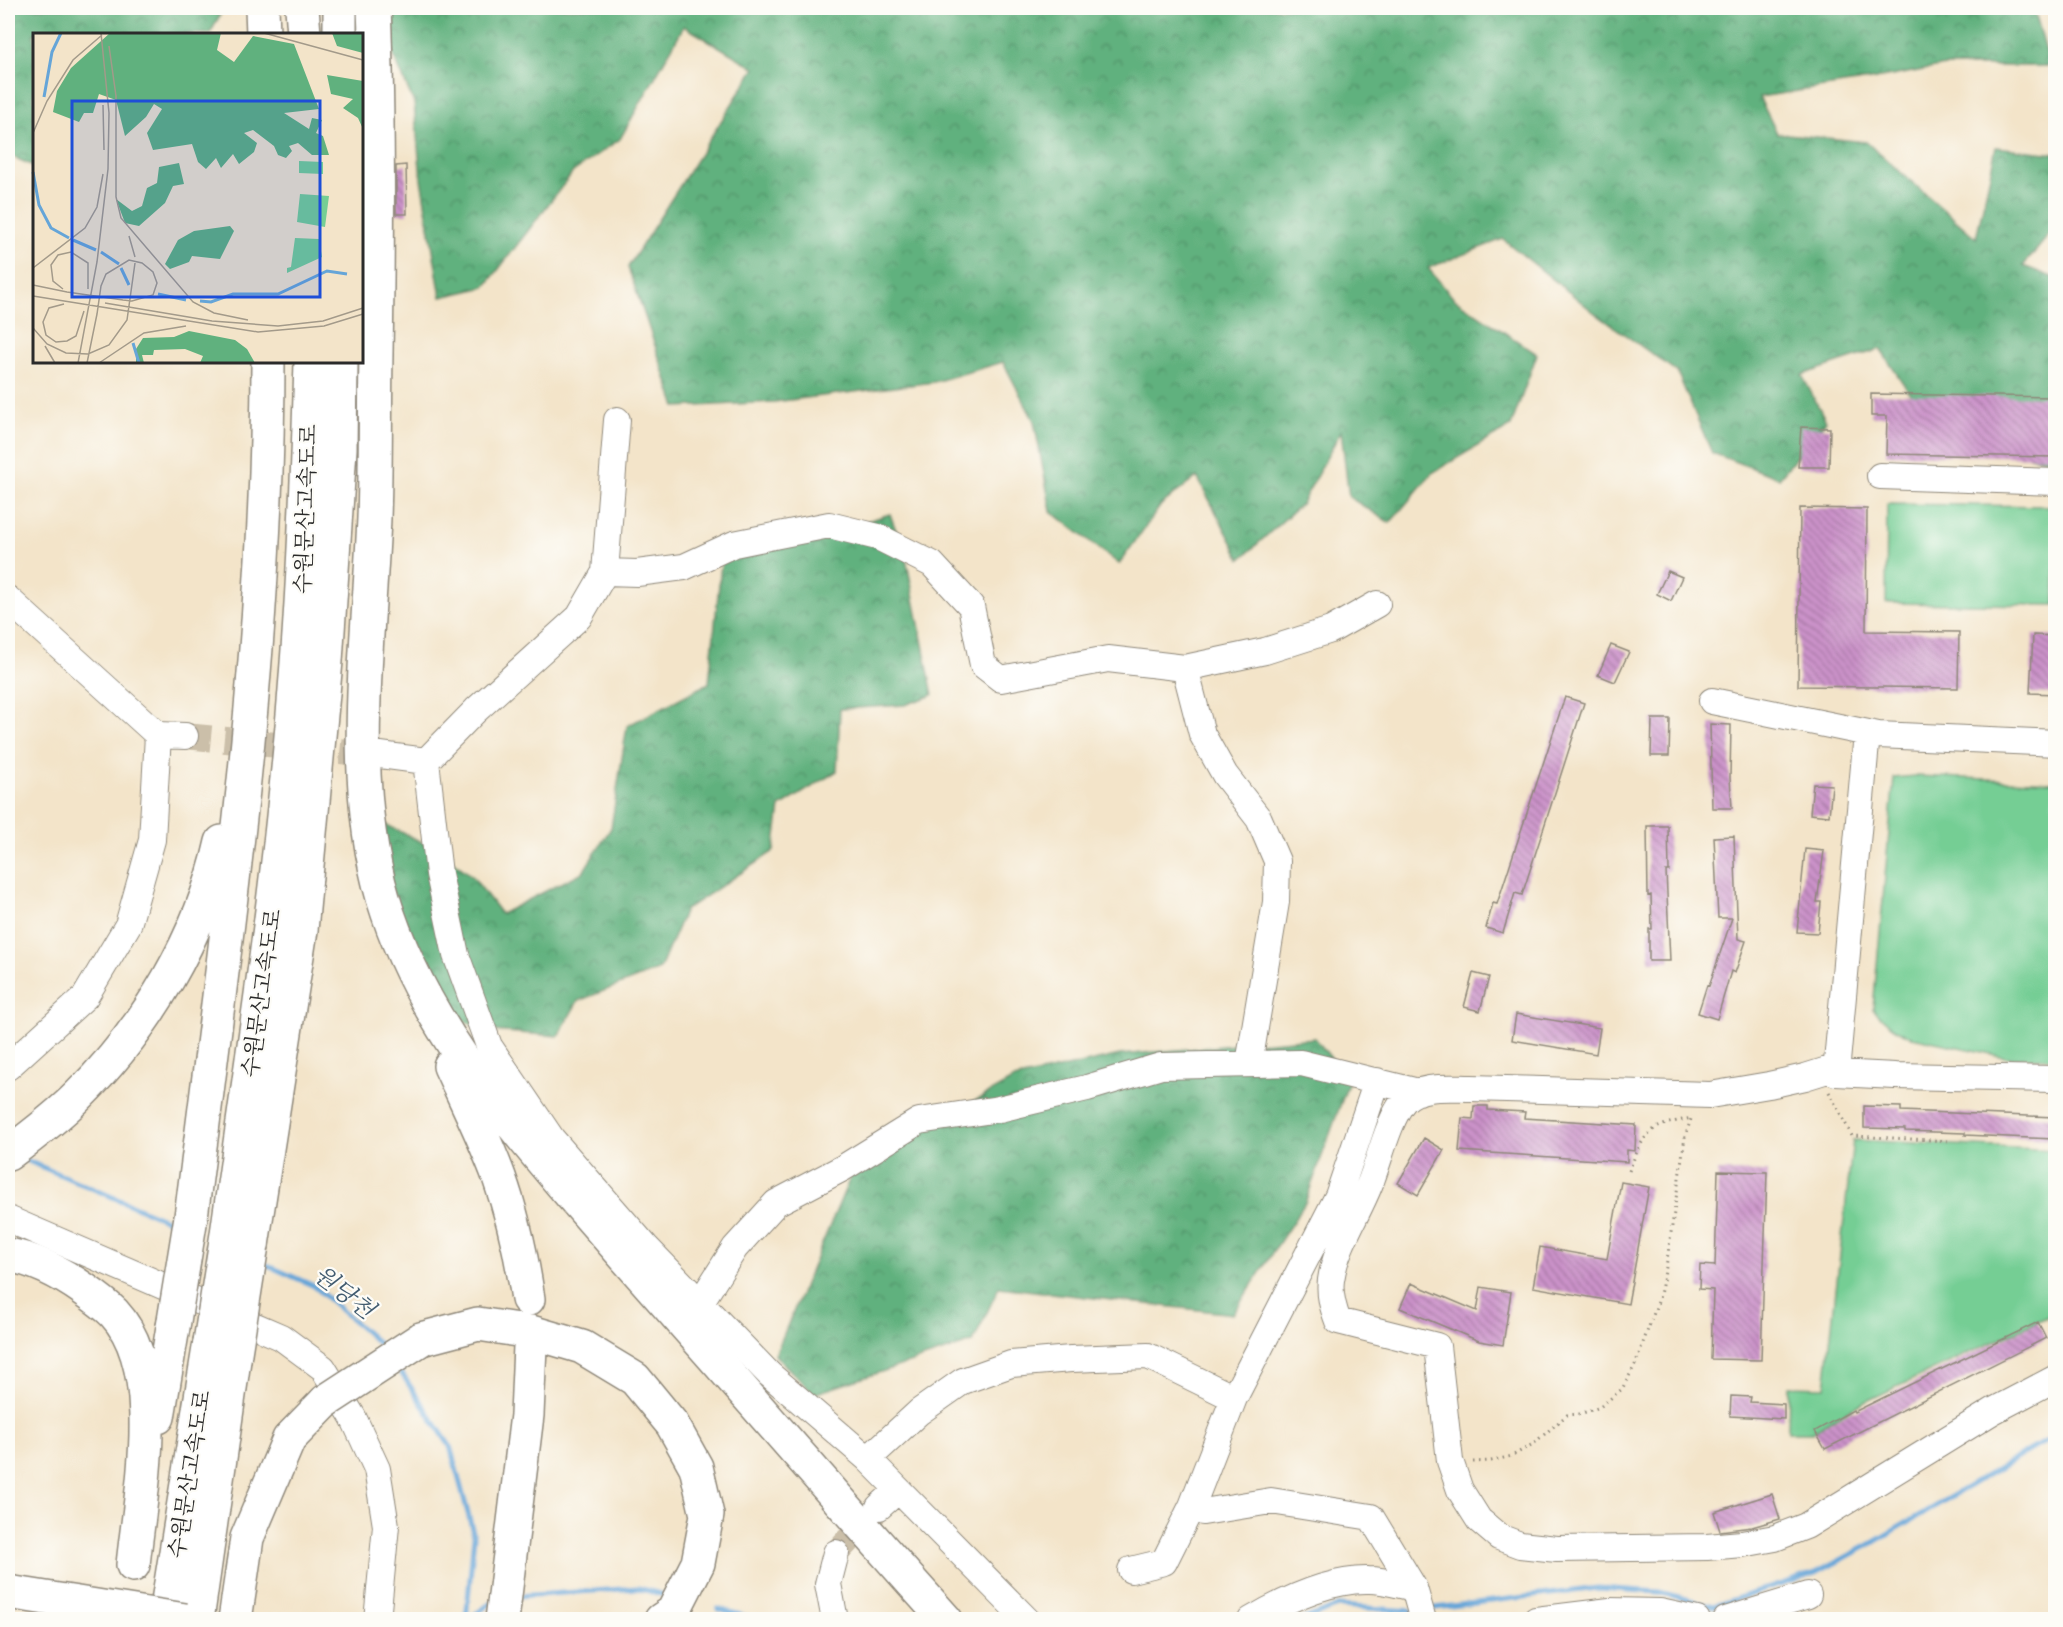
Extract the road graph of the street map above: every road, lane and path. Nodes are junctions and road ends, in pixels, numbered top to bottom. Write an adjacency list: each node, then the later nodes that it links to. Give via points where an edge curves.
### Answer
1 (262, 8): 5 (highway)
2 (302, 8): 6 (highway)
3 (340, 8): 7 (highway)
4 (374, 8): 26 (highway, via 379,184 374,518 364,733 366,799)
5 (263, 33)
6 (304, 33)
7 (340, 33)
8 (268, 363): 17 (highway)
9 (311, 363): 38 (highway, 수원문산고속도로, via 304,570)
10 (341, 363): 38 (highway, 수원문산고속도로, via 340,449 326,661 301,930)
11 (617, 420): 14 (street)
12 (1880, 476): 13 (street)
13 (2055, 482)
14 (605, 572): 18 (street, via 637,573 684,567 734,544 830,525 878,537 932,564 971,606 983,665 1001,679 1108,658); 25 (street, via 579,617)
15 (8, 599): 21 (street)
16 (1377, 603): 18 (street, via 1331,630 1265,651)
17 (260, 613): 35 (highway, via 228,812 211,881 194,926 171,973 114,1056 78,1096); 52 (highway, bridge, via 248,756 191,1218)
18 (1185, 668): 27 (street, via 1202,734 1259,819 1277,861 1276,902)
19 (1713, 701): 20 (street)
20 (1867, 733): 23 (street); 29 (street)
21 (158, 735): 22 (street); 28 (street, via 152,840 128,925 85,997)
22 (185, 736)
23 (2055, 743)
24 (380, 755): 25 (street)
25 (426, 761): 41 (street, via 439,874 456,955 489,1046 552,1139)
26 (384, 899): 40 (highway, via 402,965 500,1179); 57 (highway, via 413,972 478,1081 524,1140)
27 (1249, 1064): 31 (street, via 1301,1063); 41 (street, via 1161,1066 999,1109 919,1121 776,1203 735,1248)
28 (8, 1067)
29 (1832, 1077): 30 (street, via 1836,1073); 33 (street, via 1740,1091); 34 (path, via 1852,1136)
30 (2055, 1079)
31 (1377, 1081): 32 (street); 45 (street, via 1338,1196)
32 (1419, 1092): 33 (street, via 1471,1088); 47 (street, via 1404,1100 1391,1125 1338,1254 1330,1281 1331,1304 1338,1321 1437,1346)
33 (1696, 1107): 36 (path, via 1653,1129); 47 (path, via 1685,1137 1659,1299 1622,1389 1600,1407 1567,1415 1512,1456 1476,1462)
34 (1951, 1142)
35 (8, 1154)
36 (1629, 1171)
37 (8, 1220): 64 (street, via 281,1337 323,1368 353,1417 377,1469 386,1526)
38 (240, 1240): 43 (highway, 수원문산고속도로, bridge)
39 (8, 1255): 52 (highway, via 45,1265 93,1296 114,1313 135,1352 143,1376 146,1409)
40 (528, 1299)
41 (700, 1303): 46 (street, via 769,1374)
42 (530, 1346): 65 (highway, via 527,1414)
43 (223, 1348): 60 (highway, 수원문산고속도로); 62 (highway, 수원문산고속도로)
44 (2055, 1378): 47 (street, via 1806,1526 1775,1538 1742,1544 1605,1550 1520,1545 1499,1537 1479,1520 1460,1490)
45 (1234, 1398): 46 (street, via 1148,1356 1011,1364 963,1381 919,1412); 49 (street)
46 (868, 1459): 48 (street)
47 (1450, 1461)
48 (898, 1490): 50 (street); 67 (street)
49 (1192, 1506): 53 (street, via 1164,1562); 56 (street, via 1203,1512 1271,1501 1371,1517)
50 (879, 1507)
51 (836, 1553): 58 (street, via 828,1584)
52 (133, 1565): 59 (highway)
53 (1131, 1570)
54 (8, 1592): 61 (highway, bridge)
55 (1808, 1595): 71 (street)
56 (1418, 1601): 68 (street, via 1368,1580 1330,1585 1277,1605)
57 (941, 1614)
58 (835, 1618)
59 (125, 1620)
60 (165, 1620)
61 (185, 1620)
62 (197, 1620)
63 (235, 1620): 66 (highway, bridge, via 247,1538 289,1439 326,1401 421,1339 478,1324 531,1332 582,1347 635,1379 672,1424 696,1467 707,1515 698,1563 673,1612)
64 (377, 1620)
65 (501, 1620)
66 (661, 1620)
67 (1027, 1620)
68 (1251, 1620)
69 (1536, 1620): 70 (street, via 1610,1611 1660,1612)
70 (1697, 1620)
71 (1726, 1620)

